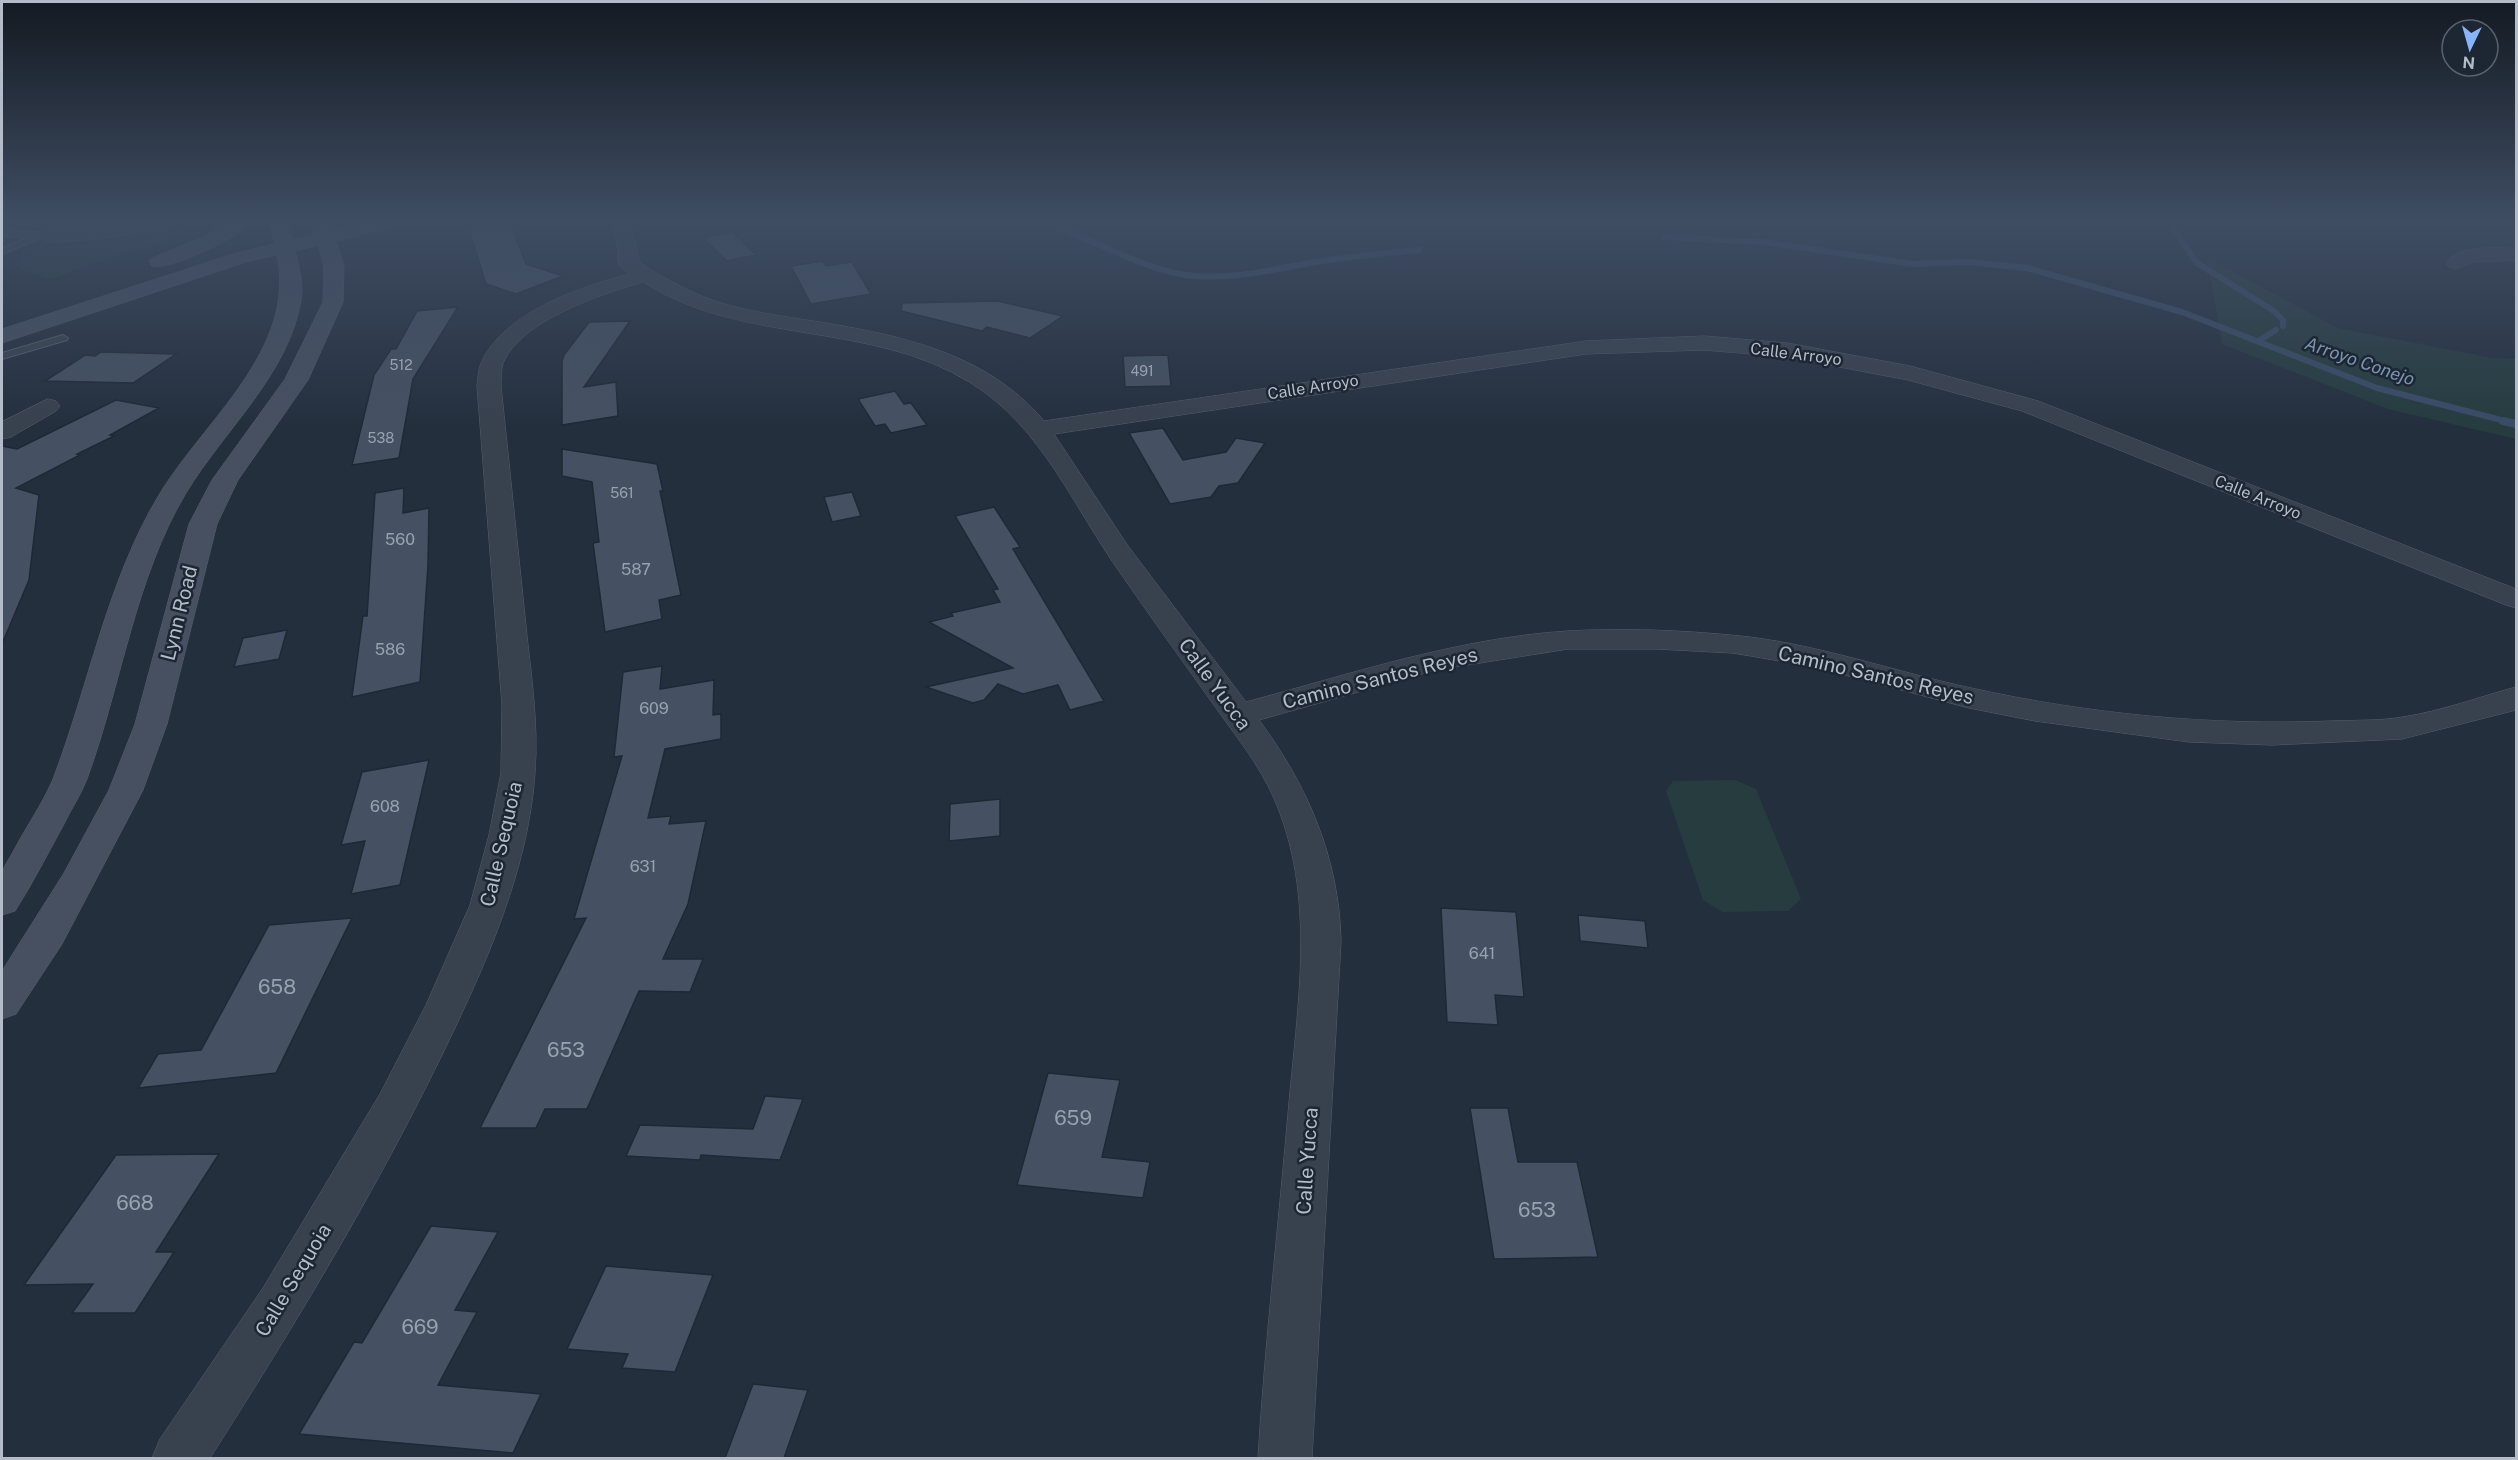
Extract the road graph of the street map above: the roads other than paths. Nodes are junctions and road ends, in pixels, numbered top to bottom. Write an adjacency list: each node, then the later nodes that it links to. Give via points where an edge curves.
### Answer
1 (95, 290): 8 (main road)
2 (137, 290): 10 (main road)
3 (291, 290): 19 (main road, via 282,333 265,366 198,455 145,547 69,781)
4 (335, 290): 20 (main road, Lynn Road, via 324,324 296,380 250,441 203,524 151,724 126,790 70,896)
5 (596, 290): 21 (street, Calle Sequoia, via 540,317 503,347 492,364 489,386 518,705 518,762 507,835 489,905 446,1005 395,1107 280,1305)
6 (668, 290): 14 (street, Calle Yucca, via 720,310 866,337 956,365 987,383)
7 (59, 297): 8 (main road)
8 (35, 310): 9 (main road)
9 (2, 320)
10 (2, 336)
11 (63, 339): 12 (lane)
12 (2, 357)
13 (48, 406): 15 (street)
14 (1038, 429): 16 (street, Calle Arroyo, via 1580,346 1694,343 1764,349 1894,369 2030,406); 18 (street, Calle Yucca, via 1117,550)
15 (2, 432)
16 (2517, 599)
17 (2517, 697): 18 (street, Camino Santos Reyes, via 2402,728 2272,734 2189,730 2035,711 1969,698 1818,658 1733,644 1568,640 1433,661)
18 (1238, 715): 22 (street, Calle Yucca, via 1271,762 1296,811 1317,879 1318,1005)
19 (2, 901)
20 (2, 1003)
21 (179, 1458)
22 (1285, 1458)

